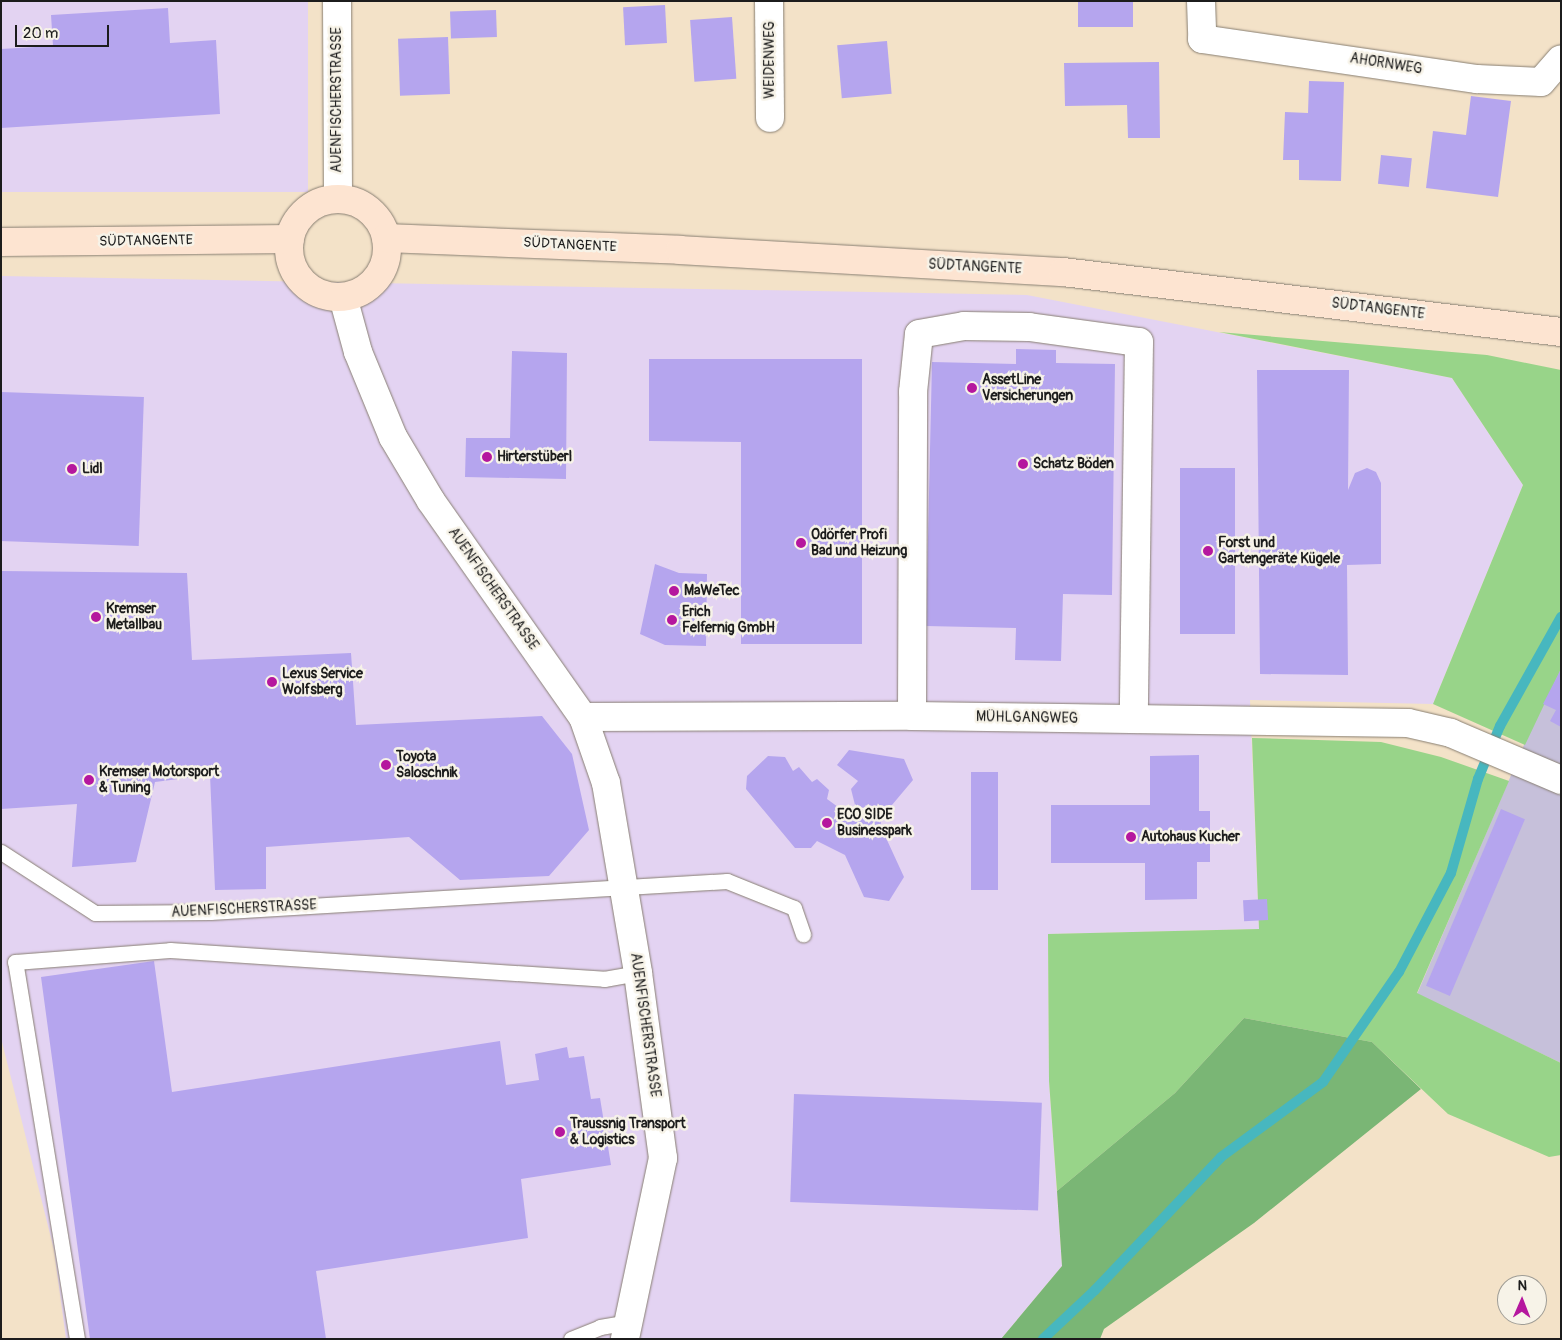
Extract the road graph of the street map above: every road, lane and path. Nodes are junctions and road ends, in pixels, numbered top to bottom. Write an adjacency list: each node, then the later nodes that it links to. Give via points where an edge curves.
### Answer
1 (337, 1): 6 (street, AUENFISCHERSTRASSE)
2 (769, 1): 5 (street, WEIDENWEG)
3 (1201, 1): 4 (street, AHORNWEG, via 1202,39 1477,78 1541,82)
4 (1561, 59)
5 (770, 118)
6 (338, 200): 7 (main road, via 354,202 369,210 380,222); 8 (main road, via 325,201 307,211 294,226)
7 (386, 238): 10 (main road, via 387,254 382,270 372,284); 11 (main road, SÜDTANGENTE, via 680,250 1063,272)
8 (290, 239): 9 (main road, SÜDTANGENTE); 10 (main road, via 293,267 301,280 313,290)
9 (1, 242)
10 (343, 297): 12 (street, AUENFISCHERSTRASSE, via 358,352 393,437 431,501)
11 (1561, 332)
12 (583, 716): 13 (street, MÜHLGANGWEG); 17 (street, AUENFISCHERSTRASSE, via 606,783)
13 (912, 716): 14 (street, MÜHLGANGWEG); 14 (street, via 913,392 918,334 964,326 1029,327 1139,342)
14 (1134, 719): 15 (street, MÜHLGANGWEG, via 1408,723 1469,741)
15 (1561, 780)
16 (1, 852): 17 (lane, AUENFISCHERSTRASSE, via 95,913 210,912)
17 (624, 887): 18 (lane, AUENFISCHERSTRASSE, via 727,881 794,908); 19 (street, AUENFISCHERSTRASSE)
18 (803, 934)
19 (638, 973): 20 (street, AUENFISCHERSTRASSE, via 663,1158); 21 (lane, via 604,979 170,950 15,962)
20 (626, 1330): 22 (lane, via 600,1327)
21 (77, 1339)
22 (570, 1339)

